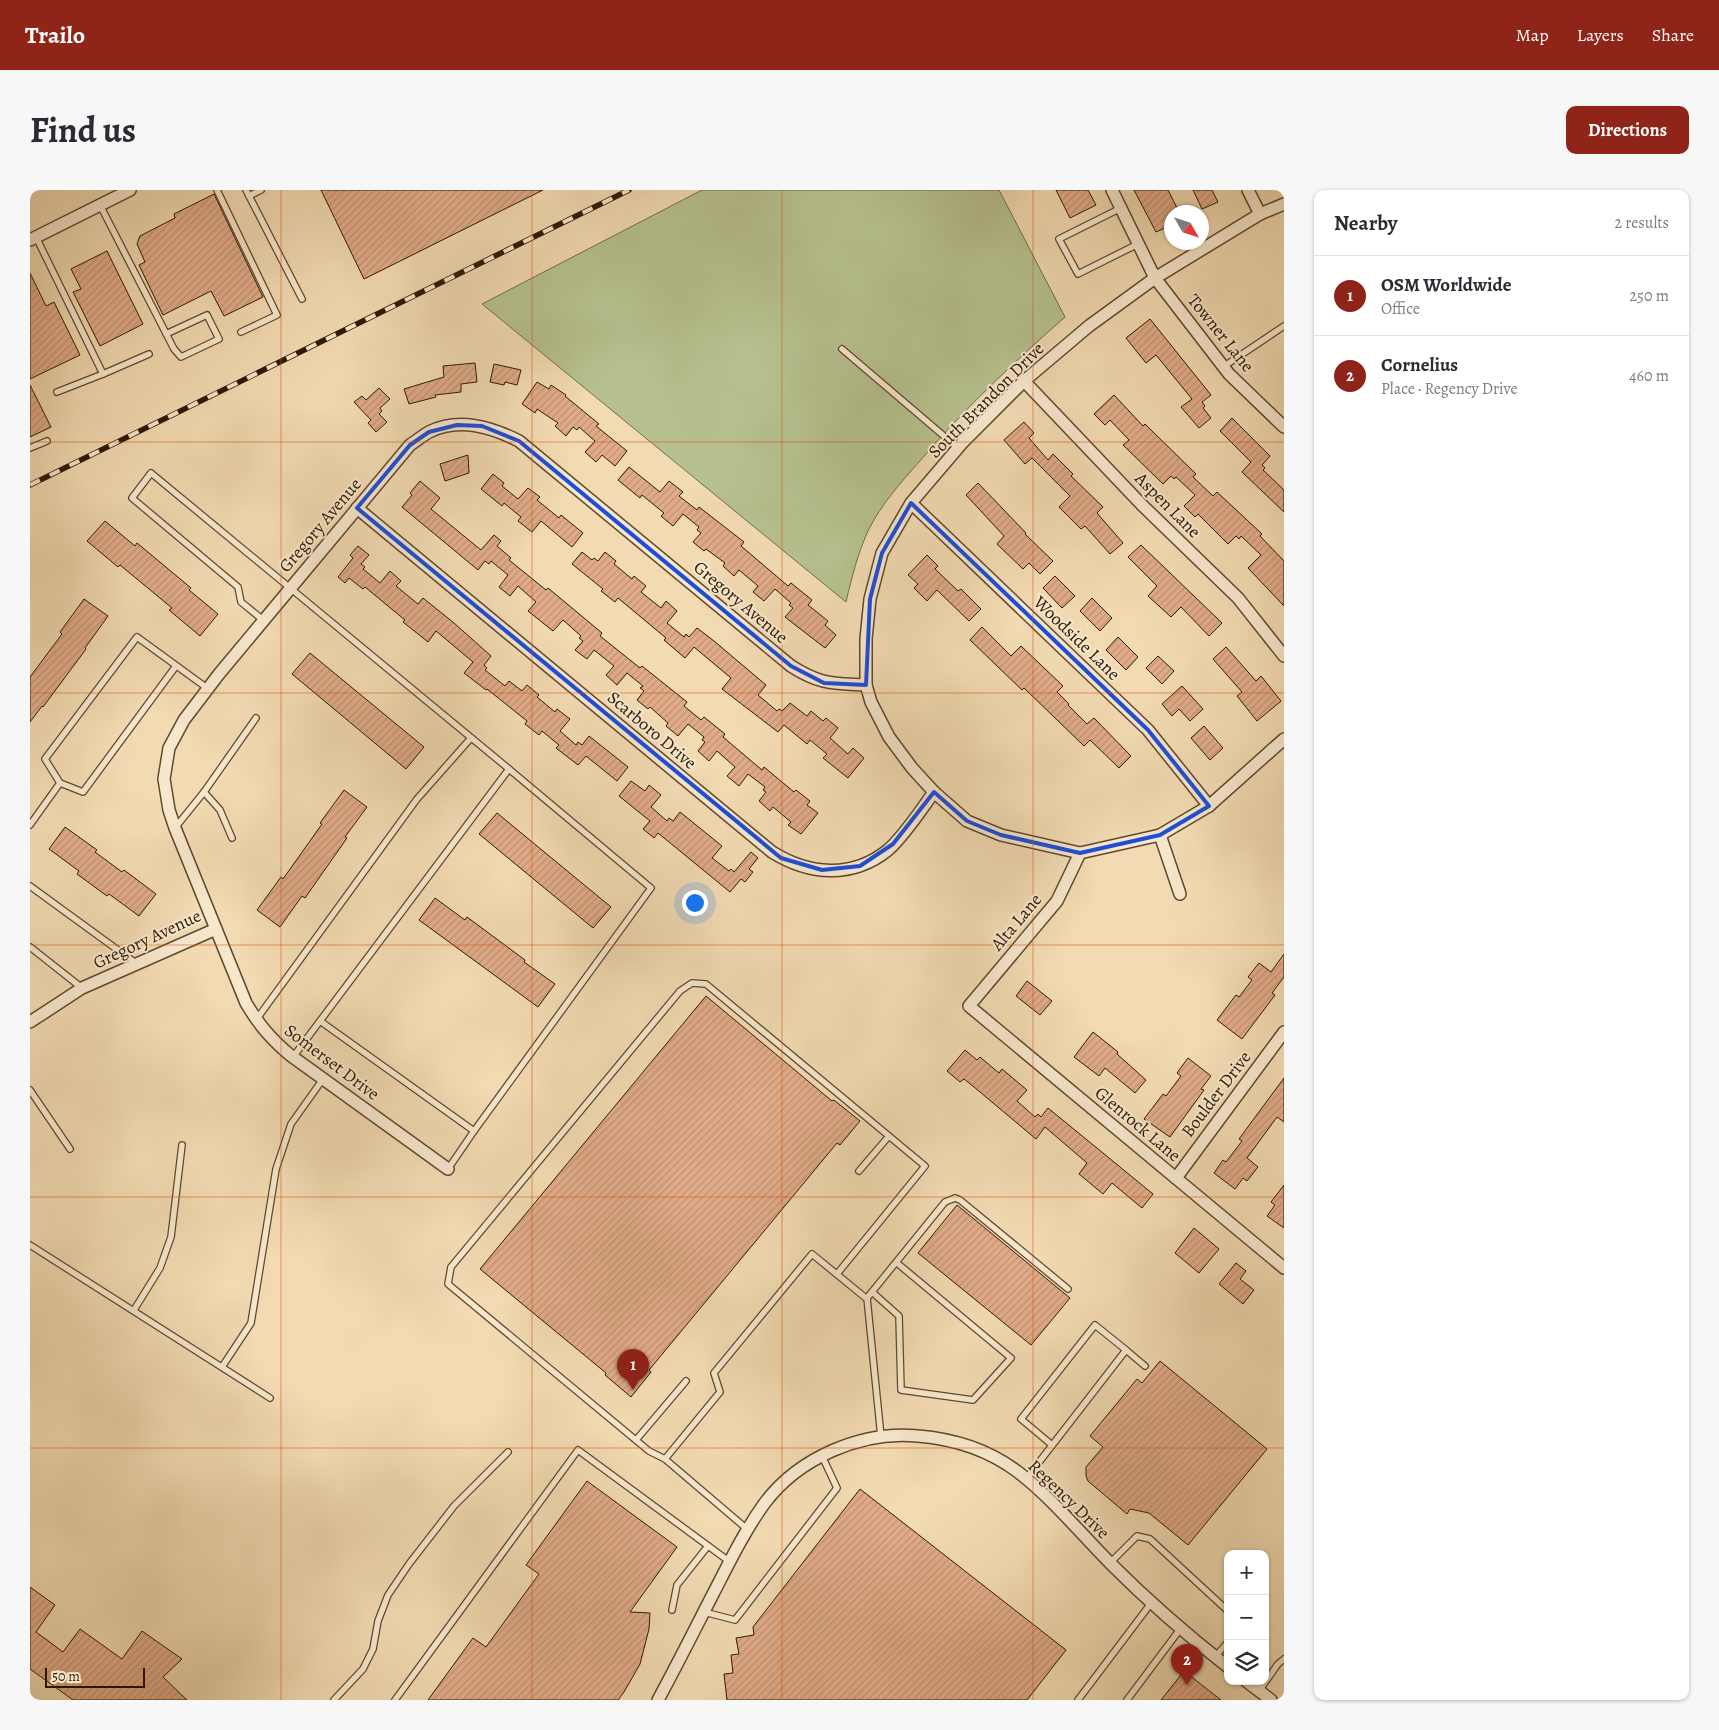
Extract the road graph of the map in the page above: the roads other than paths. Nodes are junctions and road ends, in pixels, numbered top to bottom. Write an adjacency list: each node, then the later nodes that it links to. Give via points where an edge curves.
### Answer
1 (130, 190): 8 (street)
2 (217, 190): 16 (lane, via 277,315)
3 (261, 190): 6 (lane)
4 (1112, 190): 9 (street, Towner Lane)
5 (1248, 190): 10 (street)
6 (247, 193): 14 (lane)
7 (1284, 204): 10 (street, South Brandon Drive)
8 (100, 205): 11 (street); 17 (lane)
9 (1121, 208): 12 (street, Towner Lane); 12 (lane, via 1059,239 1078,274)
10 (1260, 214): 13 (street, South Brandon Drive)
11 (33, 238): 21 (lane)
12 (1138, 244): 13 (street, Towner Lane)
13 (1155, 278): 20 (street, Towner Lane); 22 (street, South Brandon Drive, via 1088,326)
14 (302, 299)
15 (1284, 326): 20 (lane)
16 (241, 332)
17 (166, 334): 17 (lane, via 181,357 219,339 207,314)
18 (842, 349): 27 (lane)
19 (149, 354): 21 (lane)
20 (1224, 367): 24 (street, Towner Lane)
21 (103, 374): 23 (lane)
22 (1024, 381): 27 (street, South Brandon Drive); 32 (street, Aspen Lane, via 1142,505 1238,598)
23 (57, 392)
24 (1284, 427)
25 (47, 441): 26 (lane)
26 (30, 448)
27 (958, 448): 28 (street, South Brandon Drive)
28 (911, 504): 34 (street, South Brandon Drive, via 882,553 870,599); 43 (street, Woodside Lane, via 1148,730)
29 (356, 508): 30 (street, Gregory Avenue); 34 (street, Gregory Avenue, via 410,445 429,432 457,425 497,430 519,441 791,666 824,683); 42 (street, Scarboro Drive, via 772,852 790,862 811,869 834,871 866,863 894,844)
30 (290, 588): 31 (street, Gregory Avenue); 31 (lane, via 151,473 132,498 238,587 241,602); 37 (lane)
31 (263, 620): 35 (street, Gregory Avenue)
32 (1284, 656)
33 (176, 666): 35 (lane); 40 (lane, via 83,792); 40 (lane, via 137,638 45,759)
34 (866, 685): 42 (street, South Brandon Drive, via 889,737)
35 (208, 688): 45 (street, Gregory Avenue, via 184,720 169,748 164,779)
36 (256, 718): 41 (lane)
37 (471, 738): 39 (lane); 56 (lane, via 417,799)
38 (1284, 739): 43 (street)
39 (509, 769): 57 (lane); 63 (lane, via 651,888)
40 (60, 783): 44 (lane)
41 (204, 792): 45 (lane); 47 (lane, via 220,810)
42 (934, 792): 48 (street, South Brandon Drive, via 967,821 1001,835)
43 (1209, 806): 46 (street)
44 (30, 825)
45 (175, 828): 51 (street, Gregory Avenue)
46 (1160, 835): 48 (street); 50 (street)
47 (232, 838)
48 (1080, 853): 55 (street, Alta Lane, via 1057,901)
49 (30, 886): 53 (lane)
50 (1180, 894)
51 (216, 929): 53 (street, Gregory Avenue); 56 (street, Somerset Drive)
52 (30, 947): 54 (lane)
53 (137, 964): 54 (street, Gregory Avenue)
54 (82, 988): 58 (street, Gregory Avenue)
55 (969, 1006): 69 (street, Glenrock Lane)
56 (256, 1020): 60 (street, Somerset Drive, via 271,1039)
57 (320, 1021): 60 (lane); 63 (lane)
58 (30, 1022)
59 (1284, 1032): 69 (street, Boulder Drive)
60 (293, 1058): 61 (street, Somerset Drive)
61 (323, 1079): 67 (street, Somerset Drive); 80 (lane, via 291,1124 276,1169 251,1323)
62 (30, 1090): 66 (lane)
63 (474, 1130): 67 (lane)
64 (889, 1136): 68 (lane); 73 (lane, via 925,1166); 84 (lane, via 706,984 692,983 680,991 451,1267 448,1284)
65 (182, 1145): 77 (lane, via 170,1237 160,1268)
66 (70, 1150)
67 (448, 1169)
68 (859, 1172)
69 (1176, 1178): 72 (street, Glenrock Lane)
70 (30, 1245): 77 (lane)
71 (897, 1263): 74 (lane, via 945,1202 954,1198); 75 (lane); 75 (lane, via 1012,1358 973,1400 902,1390 900,1316)
72 (1284, 1268)
73 (837, 1274): 76 (lane); 88 (lane, via 812,1254 714,1373 720,1392)
74 (1068, 1290)
75 (872, 1292): 76 (lane)
76 (867, 1299): 83 (lane)
77 (134, 1310): 80 (lane)
78 (1126, 1350): 79 (lane); 85 (lane); 85 (lane, via 1095,1325 1027,1411 1021,1419)
79 (1145, 1366)
80 (222, 1367): 82 (lane)
81 (686, 1381): 84 (lane)
82 (270, 1398)
83 (881, 1438): 87 (street, Regency Drive, via 854,1443); 89 (street, Regency Drive, via 900,1434 954,1441 990,1455)
84 (636, 1440): 88 (lane)
85 (1052, 1445): 89 (lane)
86 (508, 1452): 105 (lane, via 454,1506 409,1564 388,1595 364,1669)
87 (822, 1456): 90 (street, Regency Drive, via 780,1486); 97 (lane, via 837,1488 735,1620)
88 (665, 1459): 90 (lane)
89 (1026, 1479): 93 (street, Regency Drive)
90 (747, 1529): 92 (street, Regency Drive)
91 (708, 1546): 92 (lane); 96 (lane, via 677,1585); 106 (lane, via 578,1450)
92 (730, 1562): 97 (street, Regency Drive)
93 (1110, 1563): 94 (street, Regency Drive); 95 (lane, via 1137,1536 1150,1539)
94 (1152, 1602): 98 (street, Regency Drive); 108 (lane)
95 (1224, 1607)
96 (672, 1610)
97 (704, 1612): 107 (street, Regency Drive)
98 (1181, 1628): 100 (street, Regency Drive); 109 (lane)
99 (1224, 1647): 100 (lane)
100 (1215, 1657): 102 (street, Regency Drive)
101 (1284, 1660): 104 (lane)
102 (1224, 1664)
103 (1251, 1685): 104 (street)
104 (1259, 1691): 110 (street)
105 (334, 1700)
106 (396, 1700)
107 (658, 1700)
108 (1078, 1700)
109 (1127, 1700)
110 (1271, 1700)

